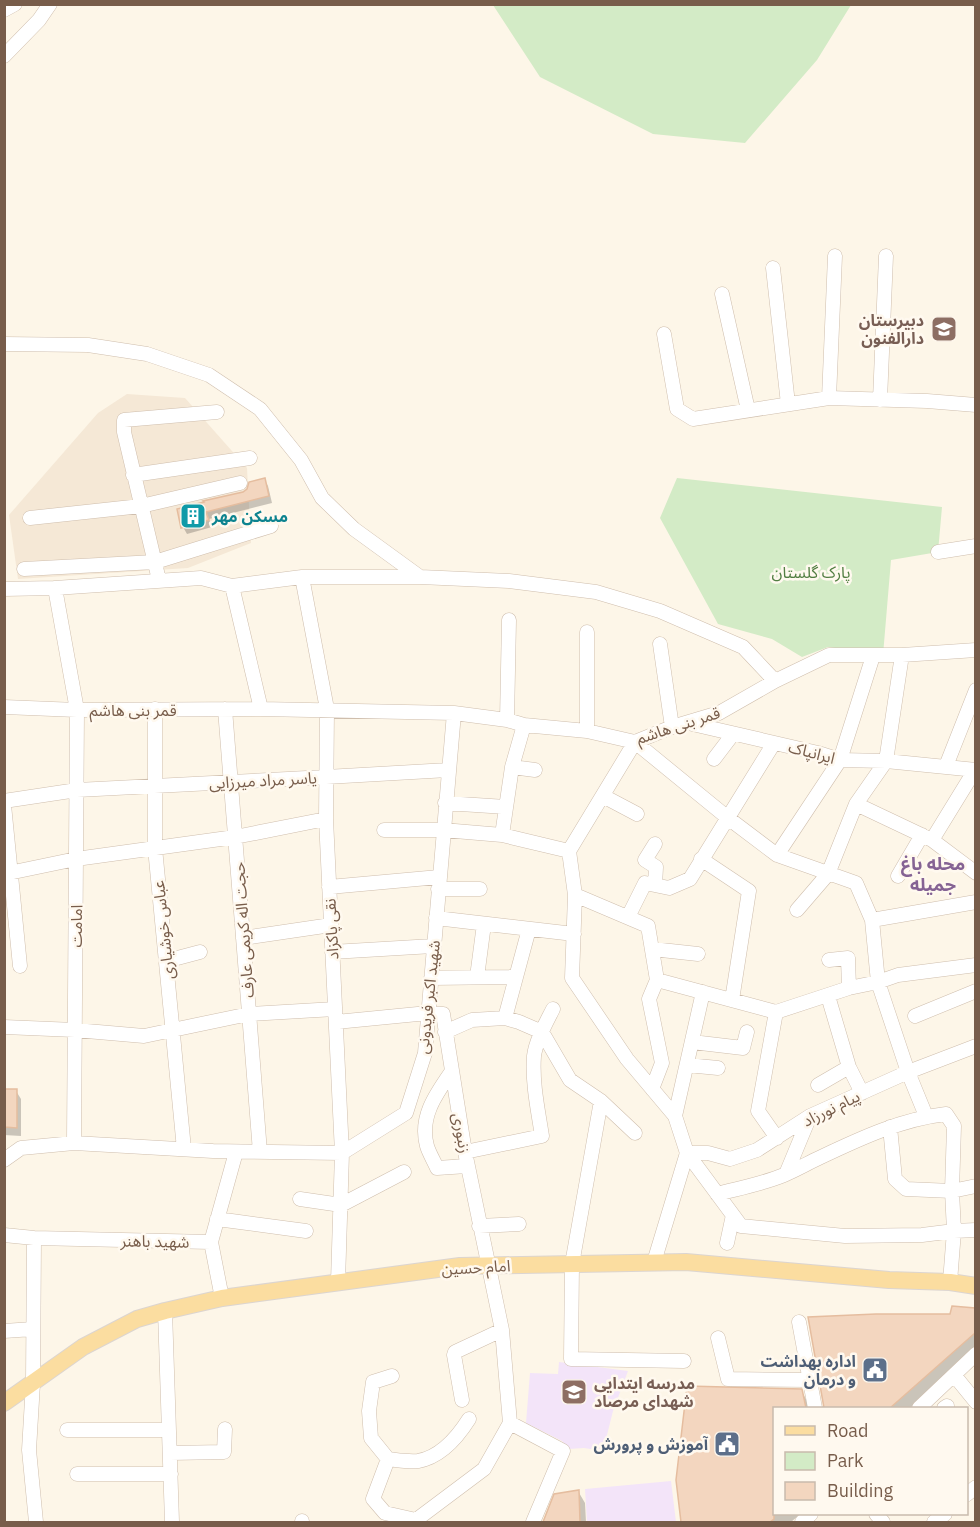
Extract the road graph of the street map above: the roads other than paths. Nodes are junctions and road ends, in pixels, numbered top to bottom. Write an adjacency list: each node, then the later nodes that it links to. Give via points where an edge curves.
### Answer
1 (15, 4): 3 (street)
2 (50, 4): 4 (street, via 39,21)
3 (4, 10)
4 (4, 56)
5 (835, 256): 11 (street)
6 (886, 256): 12 (street)
7 (773, 268): 13 (street)
8 (722, 294): 15 (street)
9 (664, 334): 15 (street, via 677,409 693,419)
10 (4, 344): 27 (street, via 88,345 147,354 209,375 260,409 301,460 322,498 354,530)
11 (829, 398): 12 (street); 13 (street)
12 (880, 400): 14 (street)
13 (788, 404): 15 (street)
14 (975, 405)
15 (748, 410)
16 (217, 412): 18 (street, via 123,420)
17 (250, 458): 18 (street)
18 (133, 475): 20 (street)
19 (240, 483): 20 (street)
20 (141, 506): 21 (street); 25 (street)
21 (30, 518)
22 (271, 526): 25 (street)
23 (975, 546): 24 (street)
24 (938, 552)
25 (155, 562): 26 (street); 29 (street)
26 (24, 568)
27 (420, 577): 28 (street); 39 (street, via 509,581 607,595 660,611 743,647)
28 (302, 578): 30 (street); 46 (street, نقی پاکزاد)
29 (159, 580): 30 (street, via 201,578); 31 (street)
30 (232, 586): 44 (street)
31 (55, 588): 32 (street); 45 (street, امامت)
32 (4, 589)
33 (509, 620): 48 (street)
34 (587, 632): 52 (street)
35 (660, 644): 51 (street)
36 (975, 650): 37 (street, قمر بنی هاشم)
37 (902, 655): 38 (street, قمر بنی هاشم); 58 (street)
38 (873, 656): 39 (street, قمر بنی هاشم, via 829,655); 57 (street)
39 (775, 681): 49 (street, قمر بنی هاشم, via 719,713)
40 (975, 690): 59 (street)
41 (4, 707): 45 (street, قمر بنی هاشم)
42 (155, 709): 43 (street, قمر بنی هاشم); 45 (street, قمر بنی هاشم); 66 (street, عباس خوشیاری)
43 (225, 709): 44 (street, قمر بنی هاشم); 65 (street, حجت اله کریمی عارف)
44 (261, 709): 46 (street, قمر بنی هاشم)
45 (77, 710): 67 (street, امامت)
46 (327, 710): 47 (street, قمر بنی هاشم); 64 (street, نقی پاکزاد)
47 (454, 713): 48 (street, قمر بنی هاشم); 61 (street, شهید اکبر فریدونی)
48 (507, 720): 50 (street, قمر بنی هاشم)
49 (686, 723): 51 (street, قمر بنی هاشم); 53 (street, ایرانپاک)
50 (524, 725): 52 (street, قمر بنی هاشم); 60 (street)
51 (672, 727): 54 (street, قمر بنی هاشم)
52 (586, 730): 54 (street, قمر بنی هاشم)
53 (733, 734): 55 (street, ایرانپاک); 56 (street)
54 (635, 742): 68 (street); 74 (street)
55 (774, 743): 57 (street, ایرانپاک); 74 (street)
56 (714, 759)
57 (840, 760): 58 (street, ایرانپاک); 84 (street)
58 (886, 761): 59 (street, ایرانپاک); 71 (street)
59 (946, 766): 63 (street, ایرانپاک)
60 (512, 767): 62 (street); 72 (street)
61 (448, 770): 64 (street, یاسر مراد میرزایی); 70 (street, شهید اکبر فریدونی)
62 (535, 770)
63 (975, 770): 80 (street)
64 (326, 777): 65 (street, یاسر مراد میرزایی); 75 (street, نقی پاکزاد)
65 (231, 782): 66 (street, یاسر مراد میرزایی); 79 (street, حجت اله کریمی عارف)
66 (155, 786): 67 (street, یاسر مراد میرزایی); 82 (street, عباس خوشیاری)
67 (77, 790): 69 (street, یاسر مراد میرزایی); 85 (street, امامت)
68 (603, 796): 73 (street); 83 (street)
69 (4, 803): 87 (street)
70 (445, 803): 72 (street); 77 (street, شهید اکبر فریدونی)
71 (856, 804): 80 (street); 89 (street)
72 (506, 807): 78 (street)
73 (637, 814)
74 (728, 818): 84 (street); 86 (street)
75 (326, 819): 79 (street); 93 (street, نقی پاکزاد)
76 (384, 830): 77 (street)
77 (443, 830): 78 (street); 91 (street, شهید اکبر فریدونی)
78 (502, 835): 83 (street)
79 (235, 837): 82 (street); 105 (street, حجت اله کریمی عارف)
80 (927, 838): 88 (street); 90 (street)
81 (655, 844): 92 (street, via 645,860 656,867)
82 (155, 848): 85 (street); 112 (street, عباس خوشیاری)
83 (569, 851): 95 (street)
84 (777, 855): 89 (street)
85 (76, 859): 87 (street); 133 (street, امامت)
86 (701, 859): 92 (street, via 690,879 669,888); 124 (street, via 749,891)
87 (8, 873): 114 (street)
88 (975, 873)
89 (828, 874): 97 (street); 100 (street, via 856,883)
90 (898, 876)
91 (439, 883): 93 (street); 94 (street); 99 (street, شهید اکبر فریدونی)
92 (655, 885): 98 (street, via 645,883)
93 (329, 887): 102 (street, نقی پاکزاد)
94 (480, 889)
95 (575, 895): 98 (street); 104 (street)
96 (975, 902): 100 (street)
97 (797, 910)
98 (628, 917): 107 (street, via 648,926)
99 (436, 918): 101 (street); 106 (street, شهید اکبر فریدونی)
100 (872, 920): 119 (street)
101 (484, 924): 103 (street); 115 (street)
102 (331, 925): 105 (street); 109 (street, نقی پاکزاد)
103 (529, 929): 104 (street); 116 (street)
104 (574, 934): 146 (street, via 572,978)
105 (243, 938): 128 (street, حجت اله کریمی عارف)
106 (434, 946): 109 (street); 117 (street, شهید اکبر فریدونی)
107 (652, 949): 110 (street); 118 (street)
108 (200, 952): 112 (street)
109 (332, 952): 129 (street, نقی پاکزاد)
110 (698, 954)
111 (829, 960): 120 (street, via 848,958)
112 (166, 961): 134 (street, عباس خوشیاری)
113 (975, 964): 119 (street, via 898,975)
114 (20, 966)
115 (477, 977): 116 (street); 117 (street)
116 (516, 977): 131 (street)
117 (431, 978): 127 (street, شهید اکبر فریدونی)
118 (657, 980): 122 (street); 146 (street, via 649,999 662,1063)
119 (878, 982): 120 (street); 144 (street)
120 (849, 988): 123 (street)
121 (975, 991): 130 (street)
122 (704, 992): 124 (street); 138 (street)
123 (828, 996): 126 (street); 141 (street)
124 (732, 1000): 126 (street)
125 (554, 1009): 136 (street)
126 (776, 1012): 154 (street, via 758,1112)
127 (428, 1013): 129 (street); 135 (street, زنبوری, via 443,1014); 159 (street, شهید اکبر فریدونی, via 425,1053 406,1113)
128 (249, 1014): 129 (street); 134 (street); 158 (street, حجت اله کریمی عارف)
129 (336, 1015): 159 (street, نقی پاکزاد)
130 (915, 1016)
131 (505, 1018): 135 (street, via 472,1020); 136 (street)
132 (4, 1027): 133 (street)
133 (75, 1030): 134 (street, via 144,1036); 155 (street, امامت)
134 (173, 1030): 156 (street, عباس خوشیاری)
135 (445, 1032): 143 (street, زنبوری)
136 (542, 1032): 148 (street, via 570,1080); 161 (street, via 534,1054 542,1136)
137 (747, 1032): 138 (street, via 743,1048)
138 (692, 1042): 140 (street)
139 (975, 1046): 144 (street, پیام نورزاد)
140 (687, 1065): 142 (street); 149 (street)
141 (849, 1066): 145 (street); 147 (street)
142 (718, 1068)
143 (452, 1071): 161 (street, زنبوری); 161 (street, via 433,1097 425,1122 427,1145 437,1168)
144 (908, 1071): 147 (street, پیام نورزاد); 151 (street)
145 (818, 1085)
146 (652, 1089): 149 (street)
147 (862, 1093): 150 (street, پیام نورزاد)
148 (601, 1101): 153 (street); 182 (street)
149 (675, 1116): 160 (street)
150 (810, 1116): 154 (street, پیام نورزاد); 164 (street)
151 (926, 1116): 152 (street); 166 (street, via 946,1114 954,1126)
152 (890, 1127): 164 (street); 166 (street, via 895,1179 906,1189)
153 (635, 1133)
154 (777, 1138): 160 (street, پیام نورزاد, via 730,1159)
155 (74, 1143): 156 (street); 162 (street, via 21,1148)
156 (184, 1149): 157 (street)
157 (236, 1152): 158 (street); 171 (street, شهید باهنر)
158 (260, 1152): 159 (street)
159 (342, 1153): 169 (street, نقی پاکزاد)
160 (687, 1153): 167 (street); 181 (street)
161 (466, 1159): 173 (street, زنبوری)
162 (4, 1160)
163 (404, 1172): 169 (street)
164 (786, 1174): 167 (street)
165 (975, 1186): 166 (street)
166 (952, 1191): 176 (street)
167 (717, 1194): 170 (street)
168 (300, 1199): 169 (street)
169 (341, 1205): 184 (street, نقی پاکزاد)
170 (733, 1215): 176 (street, via 741,1226 845,1236); 180 (street)
171 (218, 1219): 175 (street); 179 (street, شهید باهنر)
172 (519, 1224): 173 (street)
173 (479, 1226): 183 (street, زنبوری)
174 (975, 1230): 176 (street)
175 (306, 1231)
176 (954, 1231): 185 (street)
177 (4, 1235): 178 (street, شهید باهنر)
178 (34, 1238): 179 (street, شهید باهنر); 190 (street)
179 (211, 1242): 187 (street)
180 (727, 1243)
181 (654, 1262): 182 (main road, امام حسین); 185 (main road, امام حسین)
182 (572, 1264): 183 (main road, امام حسین); 195 (street, via 571,1359)
183 (489, 1265): 184 (main road, امام حسین); 191 (street, زنبوری)
184 (338, 1282): 187 (main road, امام حسین)
185 (950, 1282): 186 (main road, امام حسین)
186 (975, 1286)
187 (222, 1298): 188 (main road, امام حسین)
188 (165, 1311): 199 (main road, امام حسین, via 137,1319 83,1347); 208 (street)
189 (799, 1322): 198 (street)
190 (33, 1329): 192 (street); 199 (street)
191 (502, 1330): 200 (street, via 455,1352); 206 (street, زنبوری)
192 (4, 1331)
193 (718, 1338): 198 (street, via 728,1379)
194 (975, 1354): 196 (street)
195 (684, 1361)
196 (954, 1375): 201 (street); 204 (street)
197 (392, 1376): 211 (street, via 373,1382 369,1411 371,1438)
198 (809, 1380): 203 (street)
199 (33, 1383): 202 (main road, امام حسین); 215 (street, via 29,1450)
200 (462, 1400)
201 (975, 1402)
202 (4, 1403)
203 (815, 1407)
204 (920, 1407)
205 (469, 1419): 211 (street, via 458,1436 437,1455 417,1461)
206 (510, 1423): 214 (street, via 484,1470); 217 (street, via 563,1451)
207 (67, 1430): 208 (street)
208 (169, 1430): 210 (street)
209 (225, 1430): 210 (street, via 224,1452)
210 (170, 1453): 213 (street)
211 (388, 1459): 214 (street, via 373,1499 385,1513)
212 (77, 1474): 213 (street)
213 (171, 1474): 216 (street)
214 (415, 1521)
215 (36, 1522)
216 (172, 1522)
217 (533, 1522)

